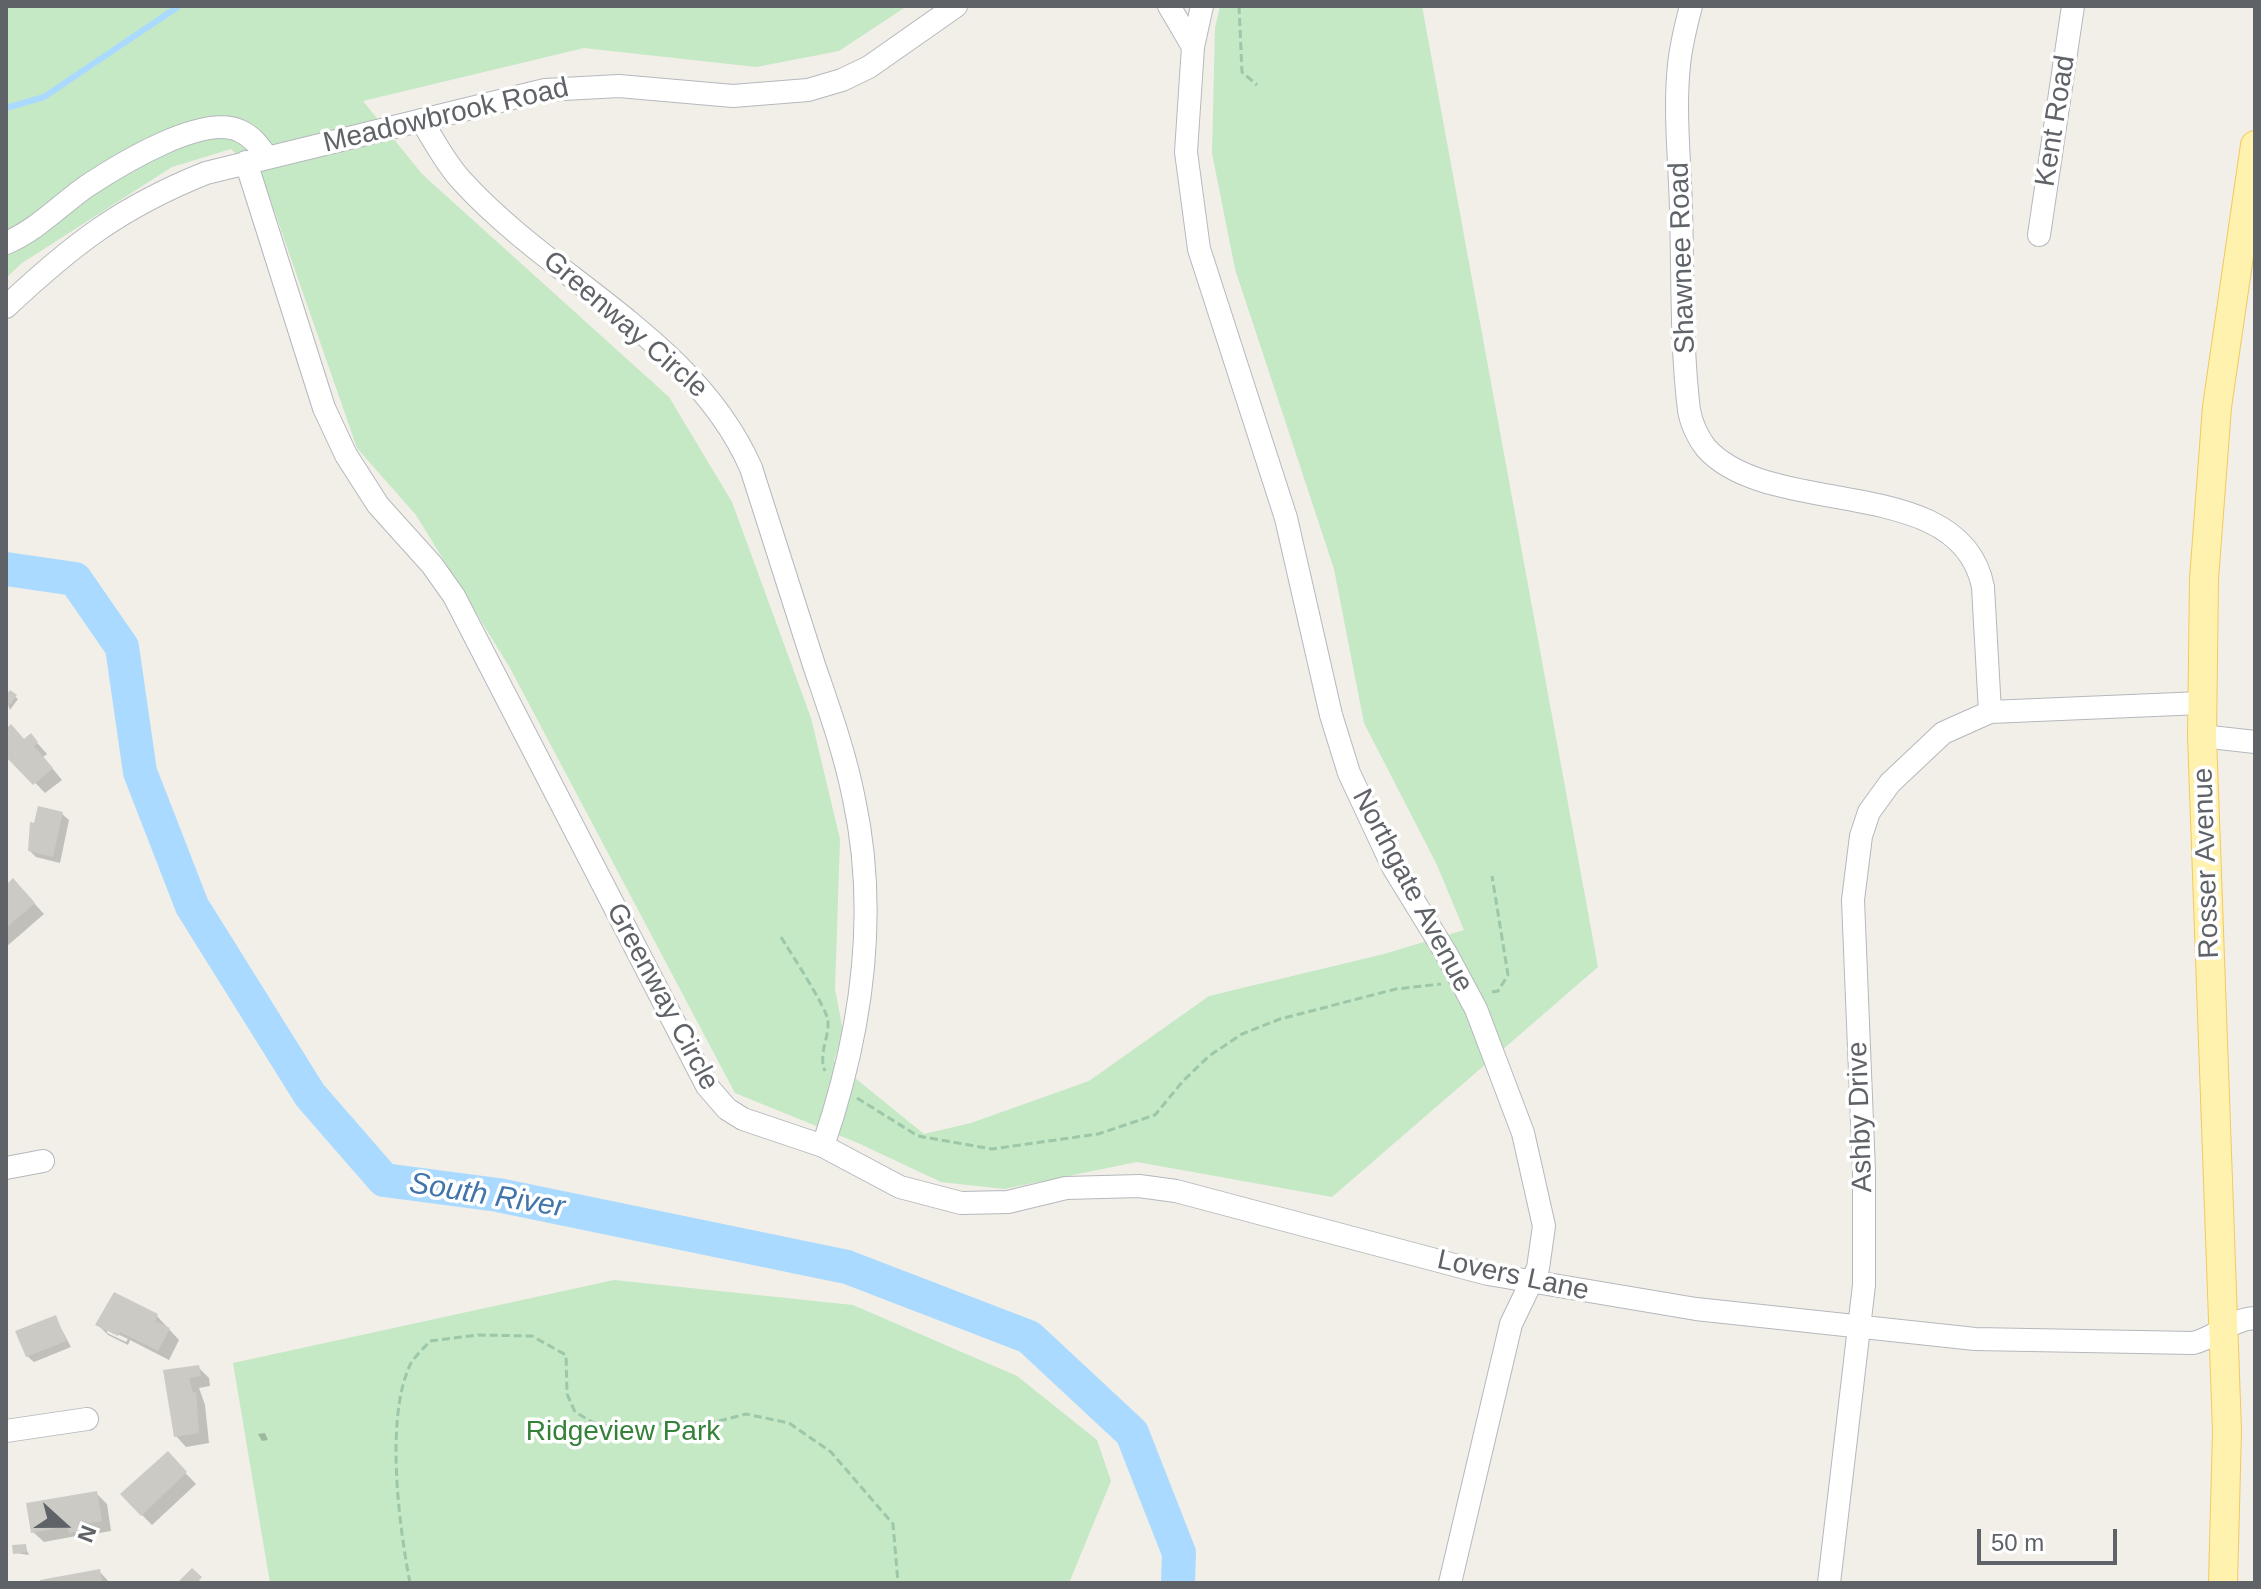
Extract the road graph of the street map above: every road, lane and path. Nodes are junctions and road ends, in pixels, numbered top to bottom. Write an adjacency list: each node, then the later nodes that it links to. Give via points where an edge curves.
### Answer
1 (956, 6): 9 (street, Meadowbrook Road, via 869,67 808,90 733,96 582,86)
2 (1169, 6): 7 (street)
3 (1202, 6): 7 (street, Northgate Avenue)
4 (1239, 6): 8 (path, via 1242,72)
5 (1691, 6): 16 (street, Shawnee Road, via 1678,67 1689,412 1706,447 1719,459 1758,476 1911,515 1960,539 1980,569)
6 (2073, 6): 12 (street, Kent Road)
7 (1193, 47): 21 (street, Northgate Avenue, via 1186,152 1199,249 1286,518 1331,715 1368,817)
8 (1257, 85)
9 (421, 120): 11 (street, Meadowbrook Road); 22 (street, Greenway Circle, via 461,180 704,390 738,438 843,753 862,849 863,968)
10 (2255, 145): 15 (main road, Rosser Avenue, via 2208,501)
11 (256, 159): 13 (street, via 256,142 231,127 196,132 124,164); 14 (street, Meadowbrook Road, via 206,173 131,206 59,257); 23 (street, Greenway Circle, via 324,408 346,455 378,505 454,596 707,1086 743,1119)
12 (2039, 235)
13 (6, 243)
14 (6, 307)
15 (2201, 703): 16 (street); 17 (main road, Rosser Avenue)
16 (1990, 712): 28 (street, Ashby Drive, via 1943,733 1915,756 1869,812 1861,836 1853,900 1864,1171)
17 (2202, 736): 18 (street); 29 (main road, Rosser Avenue)
18 (2255, 742)
19 (1492, 876): 21 (path, via 1508,975 1498,991)
20 (781, 937): 22 (path, via 828,1017 823,1067)
21 (1464, 986): 22 (path, via 1396,989 1242,1034 1209,1056 1155,1115 1098,1134 992,1149 918,1136); 26 (street, Northgate Avenue, via 1504,1076 1539,1194 1544,1243)
22 (842, 1089): 23 (street, Greenway Circle)
23 (823, 1146): 26 (street, Lovers Lane, via 900,1187 946,1201 995,1203 1109,1185 1176,1191)
24 (43, 1161): 25 (street)
25 (6, 1168)
26 (1532, 1282): 28 (street, Lovers Lane); 34 (street, Northgate Avenue, via 1511,1324)
27 (2255, 1318): 29 (street, Lovers Lane)
28 (1861, 1329): 29 (street, Lovers Lane, via 1975,1339 2193,1343); 35 (street, Ashby Drive)
29 (2221, 1332): 36 (main road, Rosser Avenue, via 2228,1495)
30 (87, 1419): 31 (street)
31 (6, 1431)
32 (410, 1583): 33 (path, via 397,1474 400,1399 410,1363 430,1341 478,1335 532,1336 566,1355 567,1394 575,1412 599,1426 715,1422 746,1414 789,1423 831,1452 893,1524)
33 (898, 1583)
34 (1450, 1583)
35 (1829, 1583)
36 (2223, 1583)

